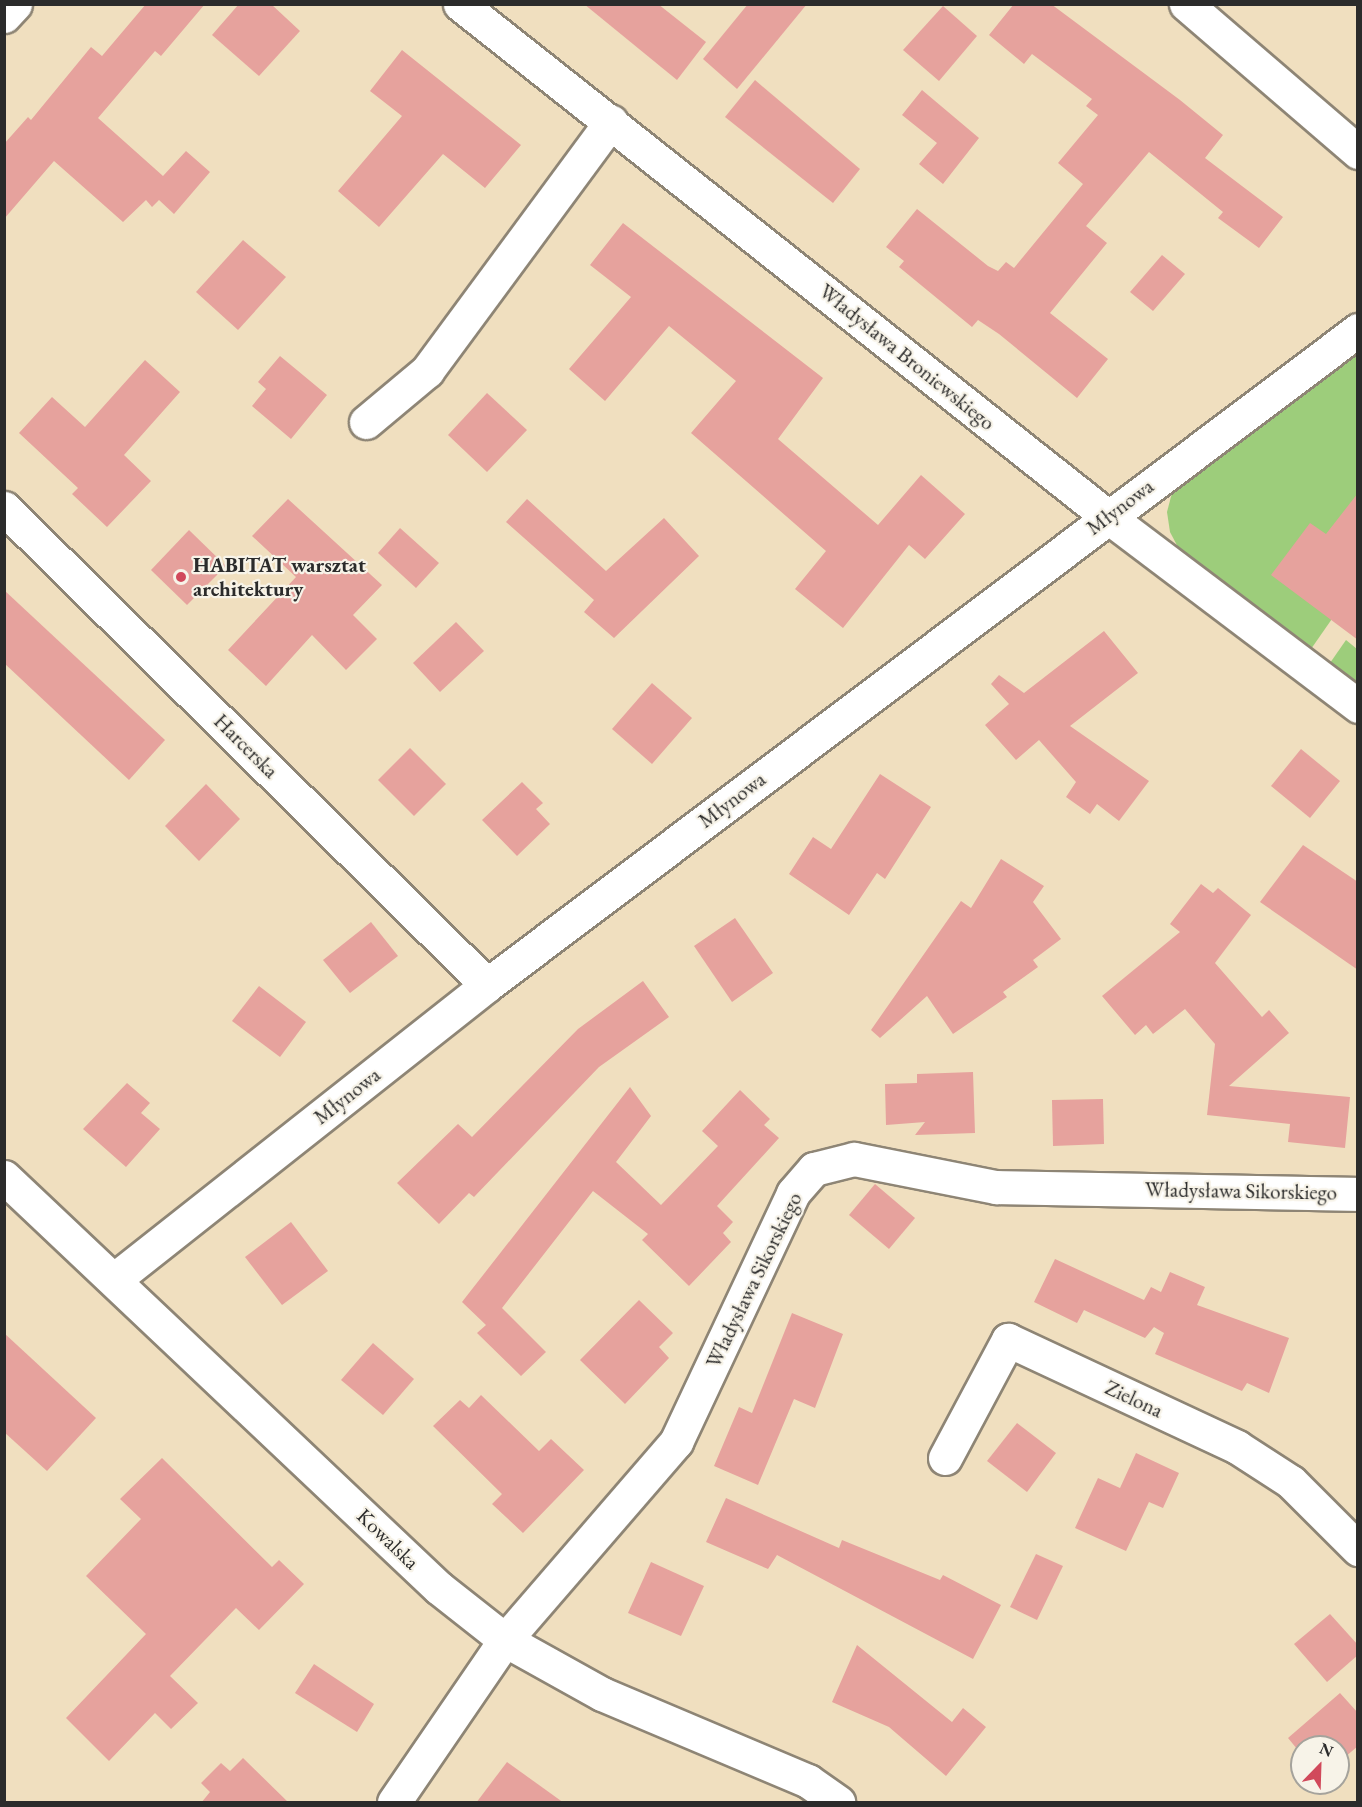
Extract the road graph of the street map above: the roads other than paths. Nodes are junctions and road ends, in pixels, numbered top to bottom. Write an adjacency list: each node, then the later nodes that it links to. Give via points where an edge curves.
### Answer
1 (15, 4): 4 (street)
2 (460, 4): 5 (street, Władysława Broniewskiego)
3 (1186, 4): 6 (street)
4 (4, 16)
5 (610, 121): 8 (street, via 427,371); 10 (street, Władysława Broniewskiego)
6 (1358, 152)
7 (1358, 330): 10 (street, Młynowa)
8 (366, 422)
9 (4, 508): 12 (street, Harcerska)
10 (1107, 516): 11 (street, Władysława Broniewskiego); 12 (street, Młynowa)
11 (1358, 706)
12 (487, 985): 15 (street, Młynowa)
13 (4, 1178): 15 (street, Kowalska)
14 (1358, 1194): 18 (street, Władysława Sikorskiego, via 1315,1190 996,1187 854,1159 814,1169 793,1193 676,1442)
15 (115, 1279): 18 (street, Kowalska, via 439,1588)
16 (945, 1458): 17 (street, Zielona, via 1008,1340 1237,1447 1291,1482)
17 (1358, 1549)
18 (505, 1640): 19 (street, Władysława Sikorskiego); 20 (street, Kowalska, via 602,1694 808,1781)
19 (394, 1803)
20 (838, 1803)

